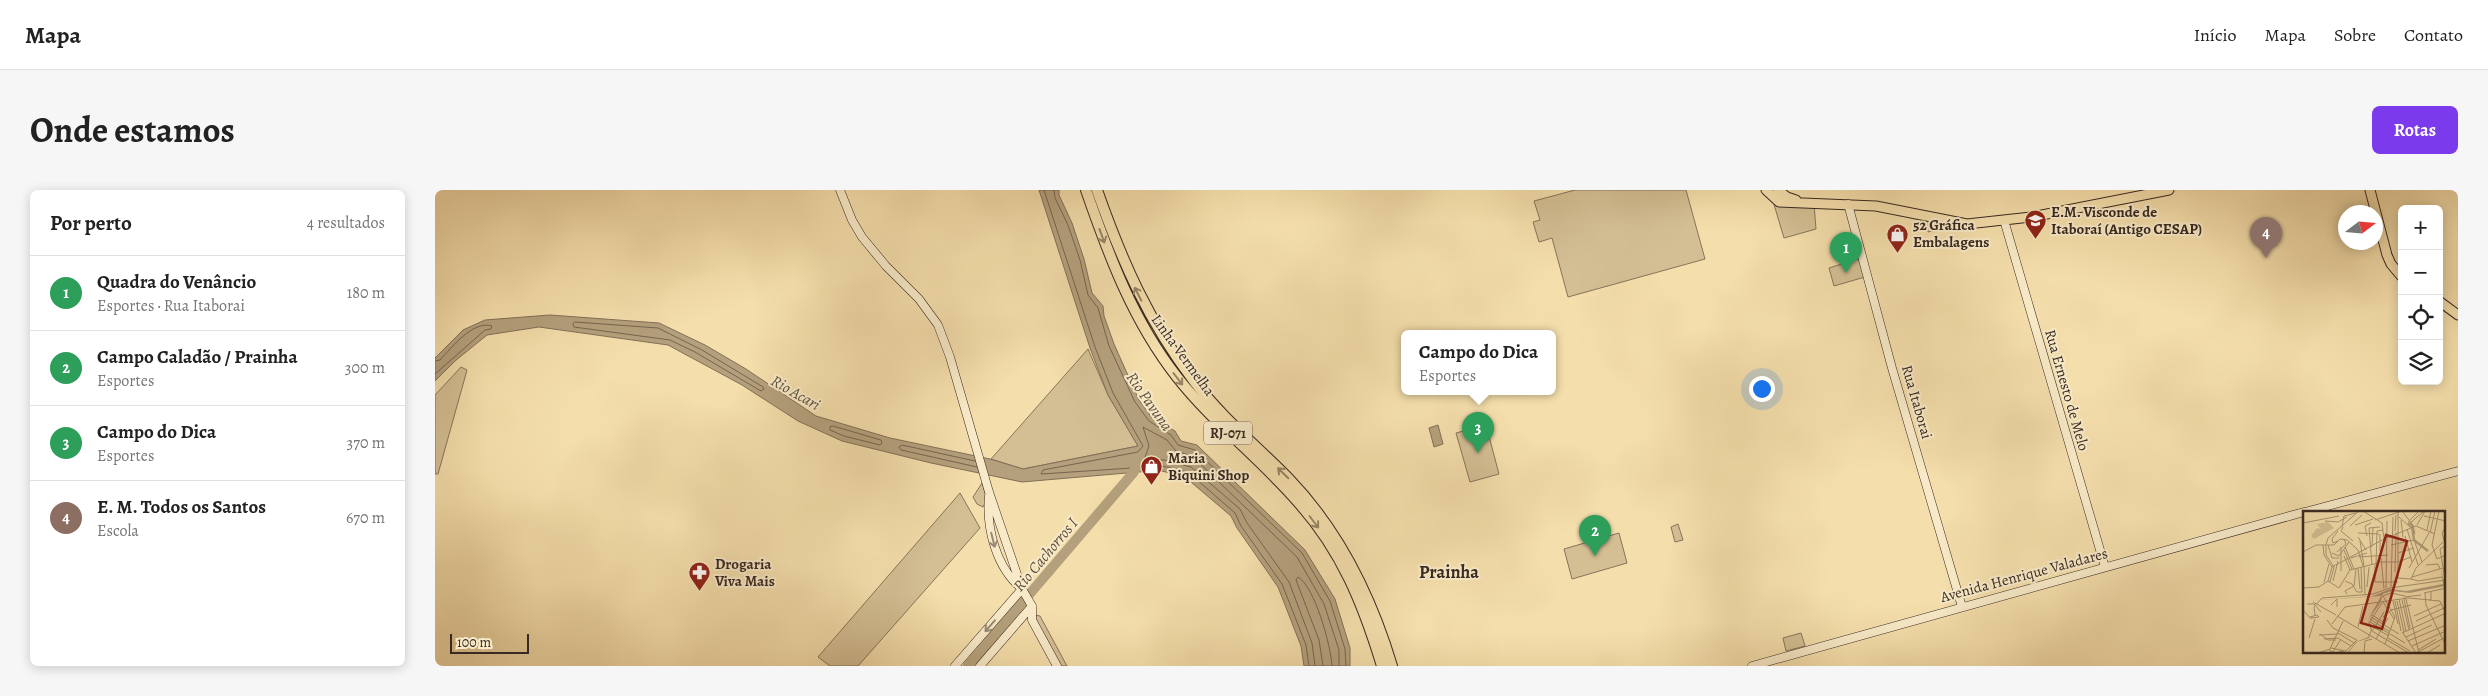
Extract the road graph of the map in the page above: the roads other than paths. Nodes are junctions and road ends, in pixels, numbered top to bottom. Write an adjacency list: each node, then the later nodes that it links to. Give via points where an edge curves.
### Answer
1 (840, 190): 15 (street, via 862,237 919,299 938,325)
2 (1086, 190): 25 (highway, Linha Vermelha / RJ-071, one-way to 25, via 1116,274 1147,334 1175,375 1201,405 1299,502 1316,524 1354,586 1371,626)
3 (1097, 190): 26 (highway, Linha Vermelha / RJ-071, one-way to 3, via 1361,582 1324,520 1289,478 1195,383 1163,337 1122,260)
4 (1766, 190): 8 (main road, via 1779,202)
5 (1779, 190): 8 (main road, via 1787,197)
6 (2169, 190): 10 (main road)
7 (2370, 190): 11 (main road, via 2387,256)
8 (1803, 202): 9 (main road)
9 (1848, 204): 10 (main road, via 1883,207 1967,224); 21 (street, Rua Itaborai)
10 (2004, 220): 18 (street, Rua Ernesto de Melo)
11 (2398, 272)
12 (2443, 304): 13 (main road)
13 (2458, 314)
14 (2458, 471): 16 (street, Avenida Henrique Valadares)
15 (989, 492): 19 (street); 19 (street, one-way to 19, via 994,545 1007,574)
16 (2309, 511)
17 (2303, 513): 18 (street, Avenida Henrique Valadares)
18 (2105, 567): 21 (street, Avenida Henrique Valadares)
19 (1024, 592): 20 (street); 22 (street, one-way to 22)
20 (1031, 604): 23 (street); 24 (street, via 1033,620)
21 (1962, 607): 27 (street, Avenida Henrique Valadares)
22 (955, 666)
23 (981, 666)
24 (1057, 666)
25 (1382, 666)
26 (1392, 666)
27 (1752, 666)

